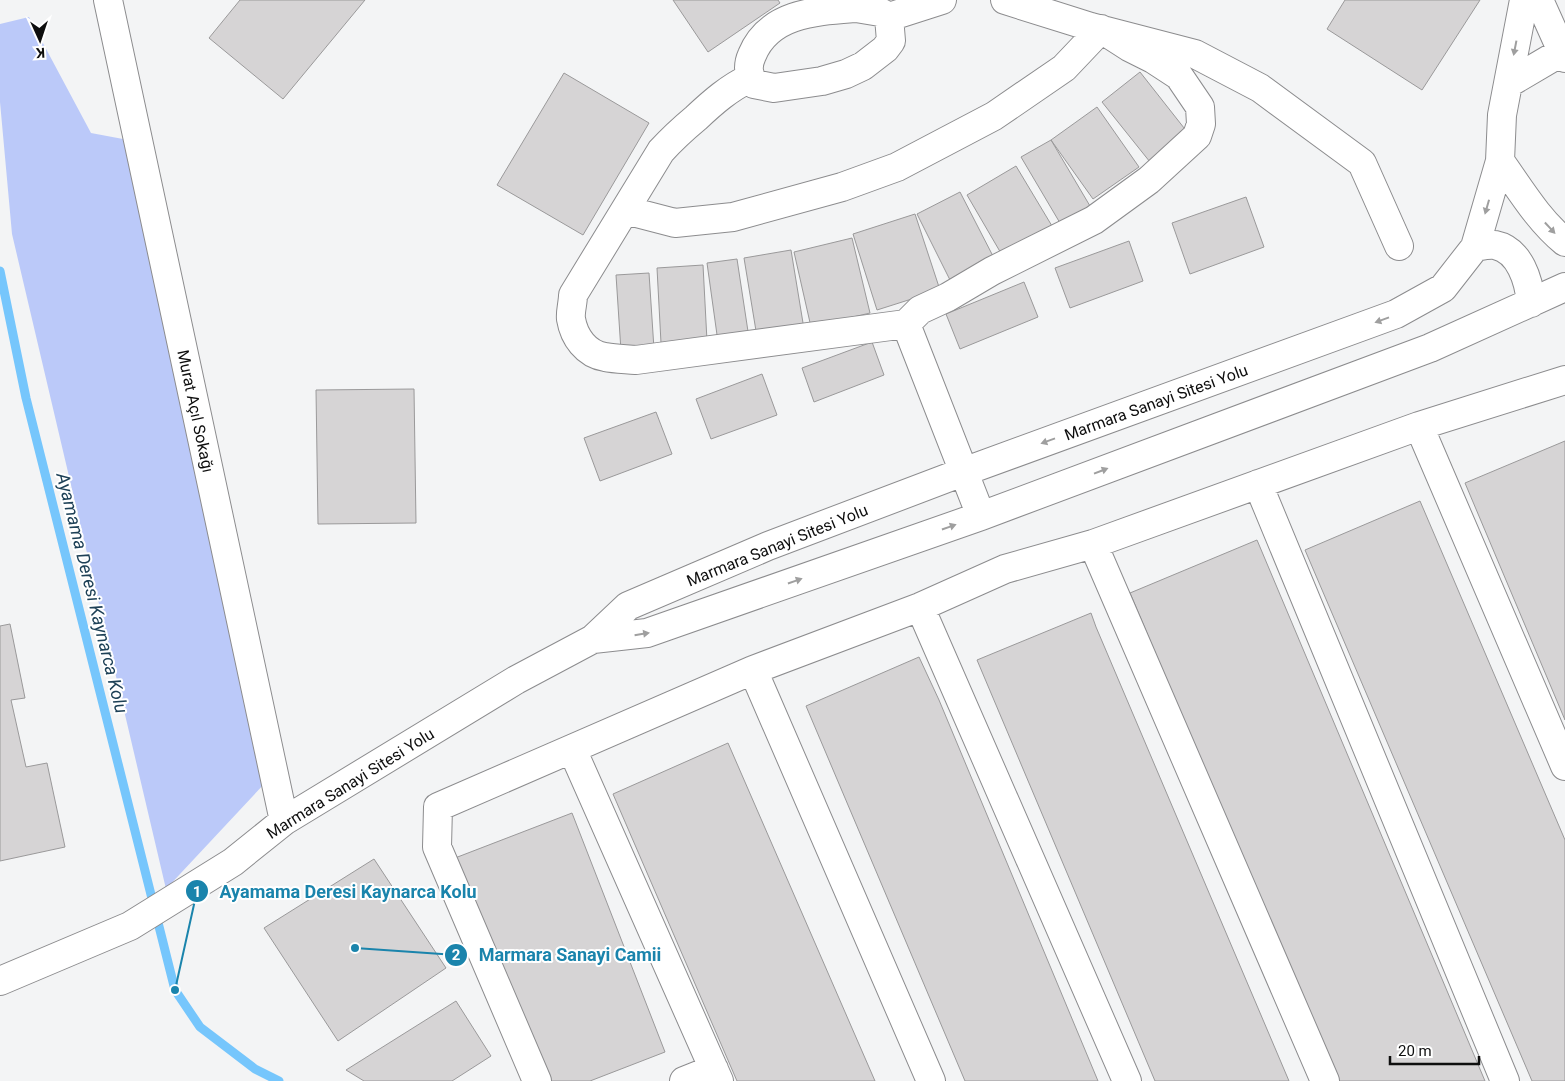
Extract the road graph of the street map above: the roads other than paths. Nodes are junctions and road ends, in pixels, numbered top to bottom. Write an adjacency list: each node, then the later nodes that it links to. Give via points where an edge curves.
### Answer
1 (108, 0): 31 (street, Murat Açıl Sokağı)
2 (942, 0): 7 (street)
3 (1005, 0): 8 (street)
4 (1524, 0): 11 (street, Marmara Sanayi Sitesi Yolu, one-way to 11)
5 (1539, 0): 9 (street)
6 (808, 7): 7 (street, via 826,10 856,8); 10 (street, via 768,30 756,45 748,64)
7 (889, 17): 10 (street, via 891,41 885,49 846,74 774,88 754,84)
8 (1101, 29): 13 (street, via 1064,68 994,116 897,167 842,187 733,217 674,223); 15 (street, via 1195,54 1260,88 1362,163); 19 (street, via 1179,76 1200,107 1201,124 1196,136 1149,180 1094,220 920,310)
9 (1564, 53): 11 (street)
10 (750, 78): 13 (street, via 719,97 677,134 661,151)
11 (1509, 83): 12 (street, Marmara Sanayi Sitesi Yolu, via 1502,115)
12 (1500, 161): 14 (street, one-way to 14, via 1550,230); 16 (street, Marmara Sanayi Sitesi Yolu, one-way to 16)
13 (625, 210): 19 (street, via 573,296 571,318 576,336 598,355 636,360)
14 (1565, 242)
15 (1399, 246)
16 (1475, 247): 18 (street, via 1495,245 1508,251 1524,270); 22 (street, Marmara Sanayi Sitesi Yolu, one-way to 22, via 1442,288 1396,314)
17 (1565, 287): 18 (street, Marmara Sanayi Sitesi Yolu)
18 (1531, 303): 24 (street, Marmara Sanayi Sitesi Yolu, one-way to 18, via 1430,348)
19 (906, 324): 22 (street)
20 (1565, 380): 21 (street)
21 (1420, 426): 23 (street); 30 (street)
22 (963, 472): 24 (street); 27 (street, Marmara Sanayi Sitesi Yolu, via 768,546 628,606)
23 (1258, 484): 25 (street); 39 (street)
24 (981, 516): 27 (street, Marmara Sanayi Sitesi Yolu, one-way to 24, via 647,633)
25 (1094, 544): 26 (street, via 1005,569); 38 (street)
26 (920, 607): 28 (street); 37 (street)
27 (593, 639): 31 (street, Marmara Sanayi Sitesi Yolu, via 516,680)
28 (753, 670): 29 (street); 36 (street)
29 (572, 749): 33 (street); 34 (street, via 438,807 437,847)
30 (1565, 766)
31 (284, 821): 32 (street, Marmara Sanayi Sitesi Yolu, via 233,862 130,926)
32 (0, 981)
33 (716, 1075): 35 (street)
34 (537, 1081)
35 (684, 1081)
36 (931, 1081)
37 (1127, 1081)
38 (1325, 1081)
39 (1505, 1081)

